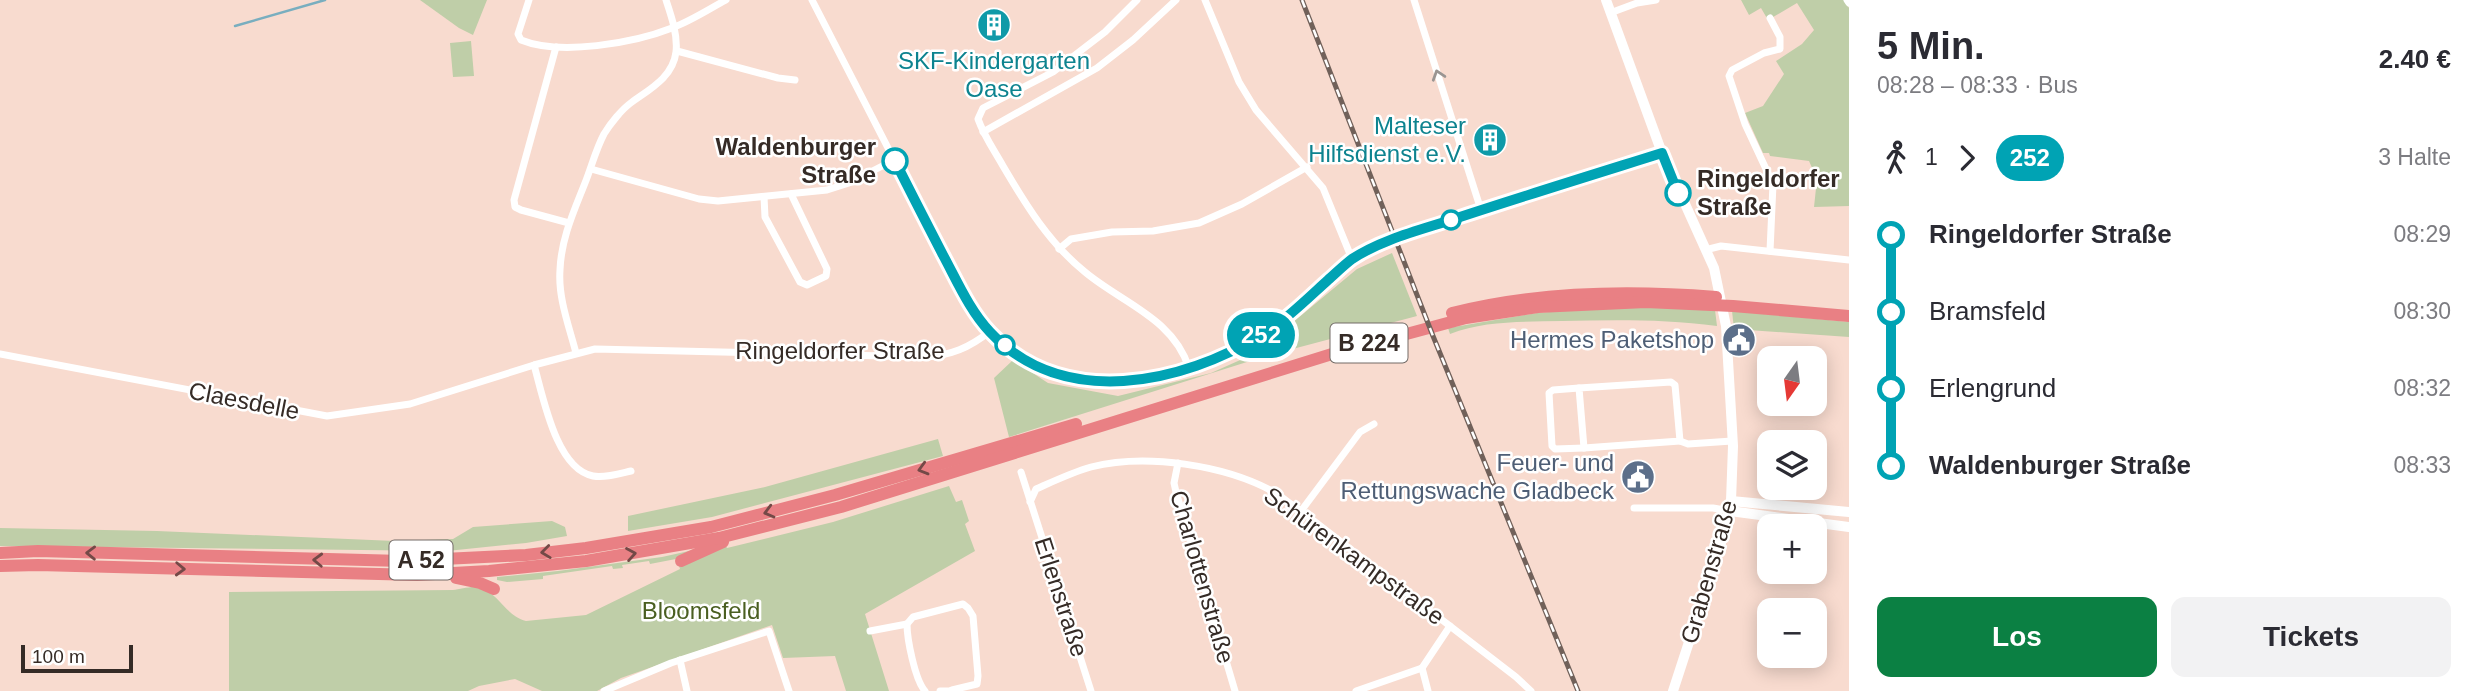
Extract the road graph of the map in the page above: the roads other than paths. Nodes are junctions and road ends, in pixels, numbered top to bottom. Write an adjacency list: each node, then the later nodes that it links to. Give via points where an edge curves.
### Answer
1 (529, 0): 14 (street, via 518,34 526,42)
2 (666, 0): 13 (street)
3 (726, 0): 13 (street)
4 (812, 0): 19 (street)
5 (1138, 0): 17 (street, via 1053,72 983,108 978,119)
6 (1176, 0): 17 (street, via 1097,68)
7 (1205, 0): 20 (street, via 1239,82)
8 (1414, 0): 24 (street, one-way to 8)
9 (1606, 0): 11 (street, Grabenstraße)
10 (1656, 0): 11 (street)
11 (1610, 13): 18 (street, Grabenstraße)
12 (1770, 18): 28 (street, via 1780,37 1780,49 1763,53 1729,76 1773,184)
13 (673, 28): 14 (street, via 628,40); 15 (street)
14 (556, 47): 25 (street, via 514,200 521,210)
15 (677, 51): 16 (street); 21 (street, via 666,76 629,104 604,134)
16 (795, 80)
17 (983, 132): 26 (street, via 1032,214)
18 (1662, 153): 24 (street); 27 (street, Grabenstraße)
19 (894, 160): 22 (street, via 849,183); 33 (street, via 962,292)
20 (1307, 167): 26 (street, via 1199,223 1071,239); 29 (street, via 1323,188)
21 (591, 169): 23 (street, via 699,199); 25 (street)
22 (791, 194): 23 (street); 23 (street, via 827,269 826,276 807,285 800,282 765,217)
23 (764, 197)
24 (1481, 210): 29 (street)
25 (569, 223): 34 (street, via 559,273)
26 (1059, 248): 37 (street, via 1086,273 1162,325 1184,352)
27 (1705, 250): 28 (street, via 1721,246); 42 (street, Grabenstraße, via 1718,281 1726,326)
28 (1770, 251): 30 (street)
29 (1352, 259): 37 (street, via 1262,334)
30 (1849, 260)
31 (1849, 308): 47 (highway, B 224, one-way to 47, via 1684,294 1611,293 1464,310 1328,346)
32 (1849, 317): 47 (highway, B 224, via 1646,302 1538,307 1466,318)
33 (989, 332): 34 (street, Ringeldorfer Straße, via 973,345 948,355 926,357 613,348); 37 (street, via 1042,369 1073,378 1127,382)
34 (576, 353): 36 (street, Ringeldorfer Straße)
35 (0, 354): 38 (street, Claesdelle, via 327,416 410,404)
36 (534, 365): 38 (street, Ringeldorfer Straße); 45 (street, via 560,447 570,462 590,476)
37 (1189, 368)
38 (487, 380)
39 (1579, 388): 41 (street, via 1675,385); 43 (street); 43 (street, via 1549,393 1552,446)
40 (1374, 424): 51 (street, via 1360,432)
41 (1680, 441): 42 (street); 43 (street)
42 (1732, 441): 49 (street, Grabenstraße)
43 (1584, 447)
44 (1178, 463): 48 (street, Schürenkampstraße, via 1144,461 1090,467 1036,489); 51 (street, Schürenkampstraße, via 1248,481); 73 (street, Charlottenstraße, via 1176,492)
45 (631, 471)
46 (1021, 472): 48 (street, Erlenstraße)
47 (838, 501): 54 (highway, A 52); 55 (highway, A 52, one-way to 55, via 586,548 474,559 347,561)
48 (1030, 502): 72 (street, Erlenstraße)
49 (1727, 507): 50 (street); 52 (street); 53 (street); 77 (street, Grabenstraße, via 1720,547)
50 (1633, 508)
51 (1301, 511): 61 (street, Schürenkampstraße)
52 (1849, 512)
53 (1849, 527)
54 (737, 534): 56 (highway); 58 (highway, A 52, one-way to 54, via 586,562)
55 (0, 553)
56 (681, 561)
57 (0, 566): 58 (highway, A 52, one-way to 58)
58 (417, 575): 59 (highway)
59 (494, 589)
60 (907, 624): 62 (street); 65 (street, via 913,617 959,604 968,608 977,643); 69 (street, via 914,664)
61 (1450, 626): 64 (street); 76 (street, Schürenkampstraße)
62 (870, 631)
63 (680, 660): 66 (street); 67 (street); 68 (street, via 769,631)
64 (1422, 668): 74 (street); 75 (street)
65 (978, 687): 71 (street)
66 (604, 691)
67 (687, 691)
68 (789, 691)
69 (925, 691)
70 (940, 691): 71 (street)
71 (952, 691)
72 (1091, 691)
73 (1235, 691)
74 (1356, 691)
75 (1428, 691)
76 (1531, 691)
77 (1673, 691)

